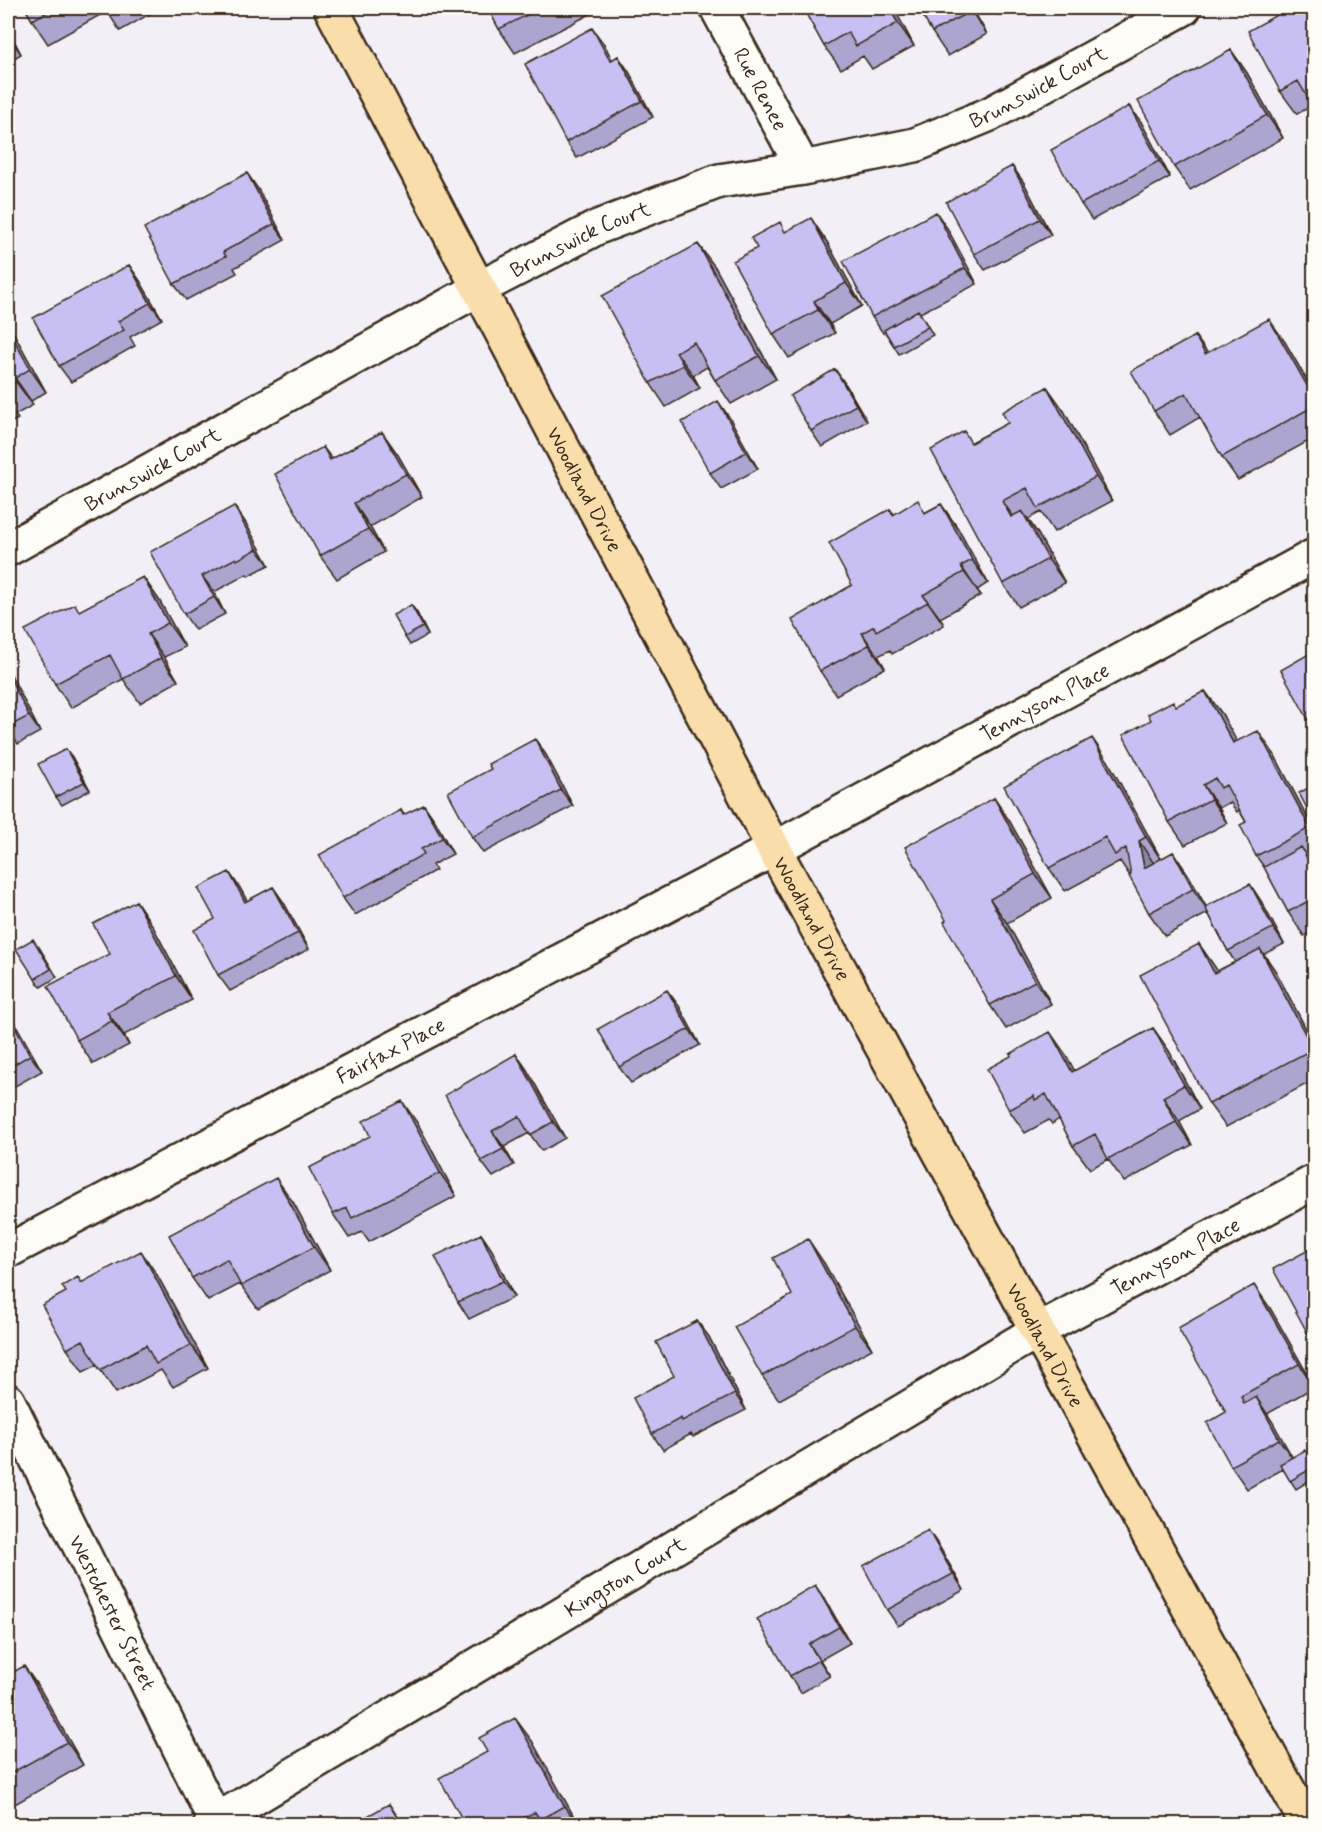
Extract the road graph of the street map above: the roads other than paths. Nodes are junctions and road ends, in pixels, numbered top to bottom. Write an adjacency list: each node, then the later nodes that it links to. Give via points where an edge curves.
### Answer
1 (331, 8): 5 (main road, Woodland Drive)
2 (717, 8): 4 (street, Rue Renee)
3 (1184, 8): 4 (street, Brunswick Court, via 990,114 915,145)
4 (803, 168): 5 (street, Brunswick Court, via 719,181 665,201 598,228)
5 (480, 288): 6 (street, Brunswick Court); 8 (main road, Woodland Drive)
6 (8, 549)
7 (1314, 556): 8 (street, Tennyson Place)
8 (774, 849): 10 (street, Fairfax Place); 11 (main road, Woodland Drive)
9 (1314, 1182): 11 (street, Tennyson Place)
10 (8, 1251)
11 (1037, 1331): 13 (street, Kingston Court); 14 (main road, Woodland Drive)
12 (8, 1401): 13 (street, Westchester Street)
13 (215, 1824)
14 (1308, 1824)

